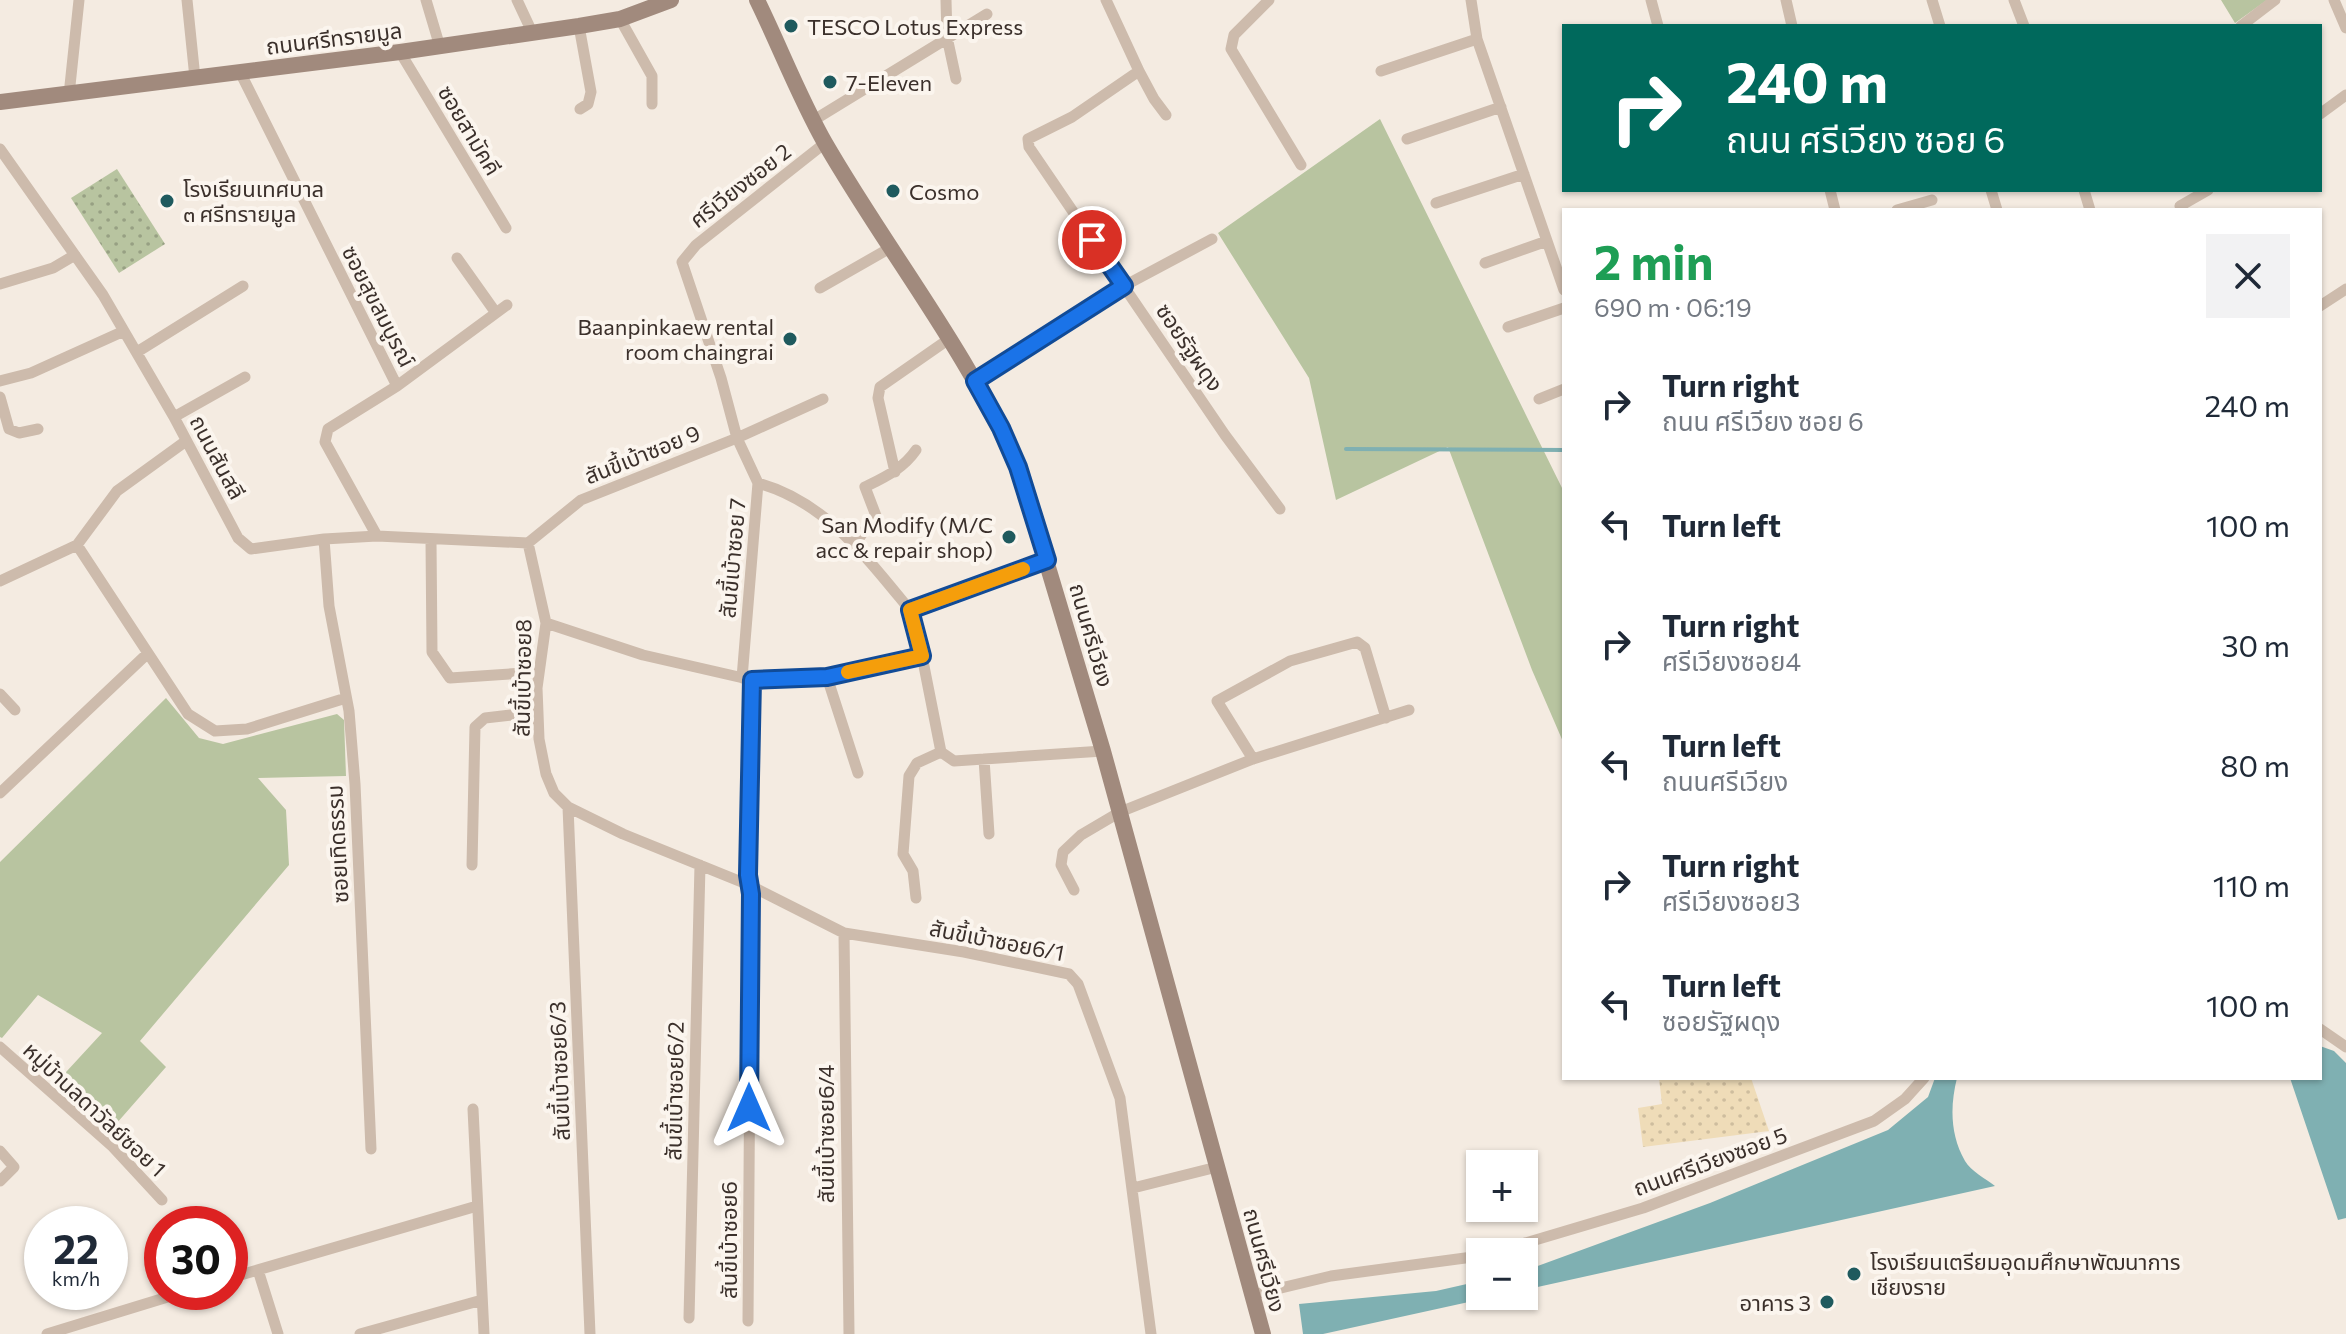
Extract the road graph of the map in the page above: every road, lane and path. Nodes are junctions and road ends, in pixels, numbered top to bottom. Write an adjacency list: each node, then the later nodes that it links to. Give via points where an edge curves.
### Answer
1 (79, 0): 36 (street)
2 (187, 0): 34 (street)
3 (426, 0): 29 (street)
4 (517, 0): 26 (street)
5 (671, 0): 18 (main road, ถนนศรีทรายมูล)
6 (757, 0): 44 (main road, ถนนศรีเวียง)
7 (946, 0): 27 (street)
8 (1106, 0): 31 (street)
9 (1269, 0): 48 (street, via 1234,35 1231,49)
10 (1471, 0): 28 (street)
11 (1651, 0): 19 (street)
12 (1786, 0): 20 (street)
13 (1932, 0): 21 (street)
14 (2014, 0): 22 (street)
15 (2275, 0): 23 (street)
16 (2334, 0): 25 (street)
17 (987, 14): 27 (street)
18 (620, 19): 24 (main road, ถนนศรีทรายมูล); 39 (street, via 652,76)
19 (1657, 24)
20 (1792, 24)
21 (1939, 24)
22 (2023, 24)
23 (2244, 24)
24 (579, 26): 26 (main road, ถนนศรีทรายมูล); 41 (street, via 591,92 588,104)
25 (2346, 28)
26 (532, 32): 29 (main road, ถนนศรีทรายมูล)
27 (947, 37): 35 (street); 44 (street)
28 (1477, 39): 32 (street); 40 (street)
29 (440, 47): 30 (main road, ถนนศรีทรายมูล)
30 (400, 52): 33 (main road, ถนนศรีทรายมูล); 55 (street, ซอยสามัคคี)
31 (1139, 71): 43 (street); 66 (street, ซอยรัฐผดุง, via 1072,117 1028,139)
32 (1381, 71)
33 (240, 72): 34 (main road, ถนนศรีทรายมูล); 80 (street, ซอยสุขสมบูรณ์)
34 (195, 78): 36 (main road, ถนนศรีทรายมูล)
35 (956, 79)
36 (69, 95): 38 (main road, ถนนศรีทรายมูล)
37 (2346, 95): 42 (street)
38 (0, 102)
39 (652, 104)
40 (1501, 107): 45 (street); 49 (street)
41 (580, 109)
42 (2322, 113)
43 (1166, 115)
44 (814, 120): 46 (main road, ถนนศรีเวียง)
45 (1407, 139)
46 (825, 143): 58 (main road, ถนนศรีเวียง); 61 (street, ศรีเวียงซอย 2, via 696,245)
47 (0, 149): 59 (street, ถนนสันสลี)
48 (1301, 165)
49 (1524, 174): 52 (street); 57 (street)
50 (2204, 192): 54 (street)
51 (1932, 200): 53 (street)
52 (1436, 203)
53 (1904, 208)
54 (2180, 208)
55 (506, 228)
56 (1212, 239): 66 (street)
57 (1547, 241): 62 (street); 64 (street)
58 (890, 248): 67 (street); 75 (main road, ถนนศรีเวียง)
59 (75, 255): 63 (street, via 53,268); 74 (street, ถนนสันสลี)
60 (457, 258): 72 (street)
61 (682, 262): 87 (street, สันขี้เบ้าซอย 7)
62 (1485, 263)
63 (0, 284)
64 (1562, 284)
65 (243, 286): 76 (street)
66 (1124, 286): 79 (street); 92 (street, ซอยรัฐผดุง)
67 (820, 288)
68 (2341, 292): 70 (street)
69 (507, 305): 72 (street, ซอยสุขสมบูรณ์)
70 (2322, 305)
71 (1562, 309): 73 (street)
72 (496, 313): 80 (street, ซอยสุขสมบูรณ์)
73 (1508, 327)
74 (124, 331): 76 (street, ถนนสันสลี); 78 (street, via 31,373)
75 (949, 339): 79 (main road, ถนนศรีเวียง); 90 (street, via 880,387)
76 (137, 352): 85 (street, ถนนสันสลี)
77 (245, 377): 85 (street)
78 (0, 381)
79 (975, 381): 99 (main road, ถนนศรีเวียง, via 1018,467)
80 (397, 386): 93 (street, ซอยสุขสมบูรณ์, via 328,429 325,442)
81 (1562, 390): 84 (street)
82 (0, 397): 86 (street, via 9,429)
83 (823, 399): 87 (street, สันขี้เบ้าซอย 9)
84 (1539, 399)
85 (174, 417): 88 (street, ถนนสันสลี)
86 (38, 429)
87 (737, 438): 91 (street, สันขี้เบ้าซอย 7); 96 (street, สันขี้เบ้าซอย 9, via 581,500)
88 (186, 441): 94 (street, ถนนสันสลี, via 238,538 251,549); 97 (street, via 117,491)
89 (916, 450): 90 (street)
90 (895, 472): 98 (street, via 865,487 878,521)
91 (758, 483): 98 (street, via 785,490 826,516); 107 (street, สันขี้เบ้าซอย 7)
92 (1280, 509)
93 (377, 536): 94 (street, ถนนสันสลี); 95 (street, ถนนสันสลี)
94 (324, 539): 109 (street, ซอยเทิดธรรม, via 329,606)
95 (431, 541): 96 (street, ถนนสันสลี); 105 (street, via 432,652 450,678)
96 (528, 543): 102 (street, สันขี้เบ้าซอย8)
97 (77, 545): 100 (street); 103 (street)
98 (854, 545): 101 (street)
99 (1047, 560): 101 (street); 114 (main road, ถนนศรีเวียง)
100 (0, 581)
101 (910, 610): 104 (street)
102 (546, 623): 105 (street, สันขี้เบ้าซอย8); 107 (street, via 643,655)
103 (147, 654): 109 (street, via 188,714 215,731 247,729); 119 (street)
104 (922, 656): 106 (street); 115 (street)
105 (539, 672): 112 (street, สันขี้เบ้าซอย8)
106 (827, 677): 107 (street); 118 (street)
107 (747, 679): 125 (street, สันขี้เบ้าซอย6)
108 (0, 694): 110 (street)
109 (346, 698): 134 (street, ซอยเทิดธรรม, via 355,784)
110 (15, 710)
111 (1409, 710): 113 (street)
112 (537, 712): 120 (street, สันขี้เบ้าซอย8, via 546,774); 123 (street, via 485,718 475,727)
113 (1386, 718): 117 (street); 117 (street, via 1365,648 1357,642 1290,661 1217,701)
114 (1103, 751): 116 (street); 121 (main road, ถนนศรีเวียง)
115 (941, 752): 116 (street, via 954,761); 127 (street, via 917,763 909,776 903,854 913,871)
116 (984, 759): 122 (street)
117 (1253, 759): 121 (street)
118 (858, 773)
119 (0, 793)
120 (568, 807): 124 (street, สันขี้เบ้าซอย6/1); 154 (street, สันขี้เบ้าซอย6/3)
121 (1120, 812): 126 (street, via 1063,852 1061,865); 136 (main road, ถนนศรีเวียง)
122 (989, 834)
123 (472, 865)
124 (700, 865): 125 (street, สันขี้เบ้าซอย6/1); 148 (street, สันขี้เบ้าซอย6/2)
125 (749, 885): 128 (street, สันขี้เบ้าซอย6/1); 149 (street, สันขี้เบ้าซอย6)
126 (1074, 890)
127 (916, 898)
128 (844, 933): 138 (street, สันขี้เบ้าซอย6/1, via 1069,974 1078,984 1120,1098); 155 (street, สันขี้เบ้าซอย6/4)
129 (2322, 1030): 131 (street)
130 (0, 1047): 139 (street, หมู่บ้านลดาวัลย์ซอย 1, via 113,1147)
131 (2346, 1047)
132 (1922, 1080): 141 (street, ถนนศรีเวียงซอย 5, via 1874,1121 1643,1208)
133 (473, 1109): 140 (street)
134 (371, 1149)
135 (0, 1151): 137 (street, via 14,1167)
136 (1217, 1167): 138 (street); 145 (main road, ถนนศรีเวียง)
137 (0, 1181)
138 (1133, 1188): 156 (street, สันขี้เบ้าซอย6/1)
139 (162, 1200)
140 (477, 1206): 143 (street); 146 (street)
141 (1538, 1239)
142 (1466, 1258): 145 (street, via 1331,1276)
143 (258, 1270): 144 (street); 152 (street)
144 (248, 1273)
145 (1252, 1295): 157 (main road, ถนนศรีเวียง)
146 (482, 1300): 150 (street); 153 (street)
147 (144, 1304): 151 (street)
148 (689, 1318)
149 (748, 1321)
150 (366, 1333)
151 (47, 1334)
152 (278, 1334)
153 (484, 1334)
154 (590, 1334)
155 (849, 1334)
156 (1151, 1334)
157 (1263, 1334)

